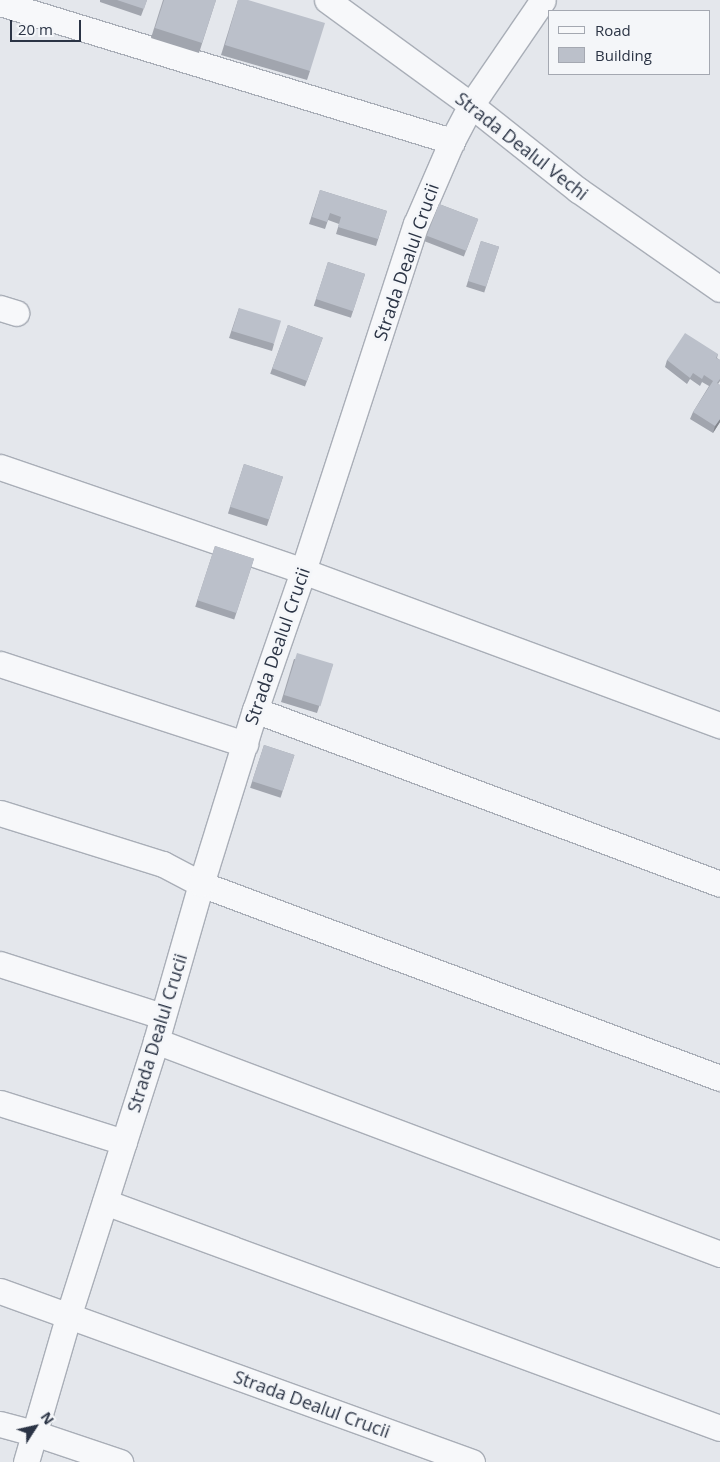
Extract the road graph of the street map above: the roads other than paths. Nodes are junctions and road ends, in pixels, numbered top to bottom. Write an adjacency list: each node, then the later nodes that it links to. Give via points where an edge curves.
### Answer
1 (326, 0): 4 (street, Strada Dealul Vechi)
2 (543, 0): 4 (street, Strada Dealul Crucii)
3 (0, 3): 5 (street)
4 (471, 104): 5 (street, Strada Dealul Crucii); 6 (street, Strada Dealul Vechi, via 578,190)
5 (452, 141): 8 (street, Strada Dealul Crucii, via 416,224)
6 (720, 289)
7 (0, 467): 8 (street)
8 (303, 571): 10 (street, Strada Dealul Crucii); 11 (street)
9 (0, 664): 12 (street)
10 (254, 710): 12 (street, Strada Dealul Crucii); 15 (street)
11 (720, 724)
12 (245, 744): 14 (street, Strada Dealul Crucii)
13 (0, 813): 14 (street, via 163,864)
14 (200, 884): 17 (street, Strada Dealul Crucii); 19 (street)
15 (720, 884)
16 (0, 964): 17 (street)
17 (162, 1016): 18 (street, Strada Dealul Crucii)
18 (156, 1041): 21 (street, Strada Dealul Crucii); 23 (street)
19 (720, 1078)
20 (0, 1103): 21 (street)
21 (124, 1142): 22 (street, Strada Dealul Crucii)
22 (104, 1202): 25 (street, Strada Dealul Crucii); 27 (street)
23 (720, 1254)
24 (0, 1291): 25 (street, Strada Dealul Crucii)
25 (68, 1316): 28 (street, Strada Dealul Crucii); 31 (street, Strada Dealul Crucii)
26 (0, 1424): 28 (street)
27 (720, 1428)
28 (34, 1433): 29 (street, Strada Dealul Crucii); 30 (street)
29 (26, 1462)
30 (120, 1462)
31 (472, 1462)

